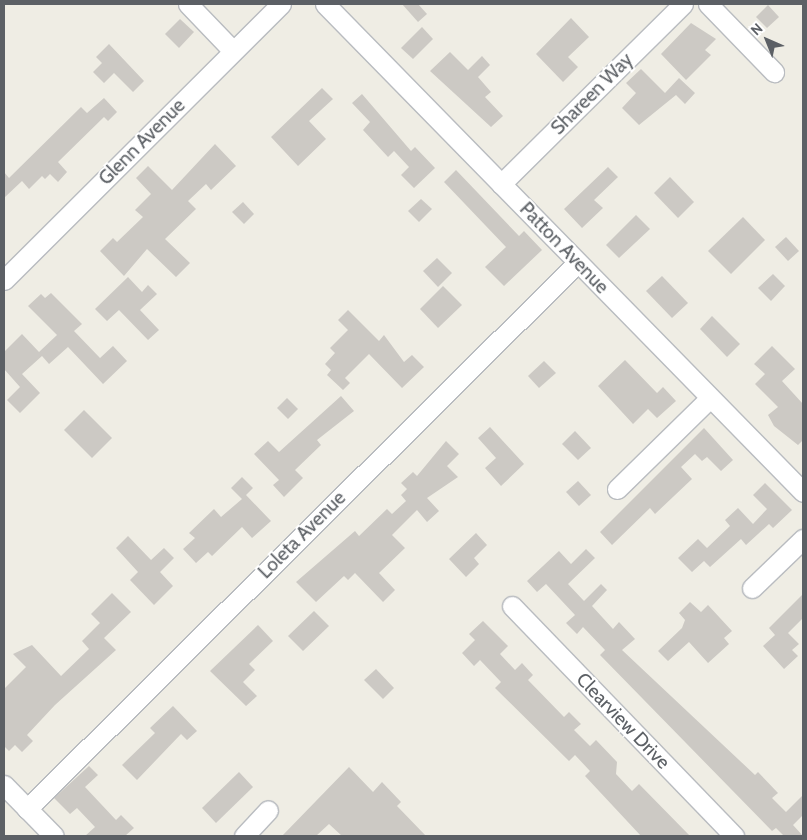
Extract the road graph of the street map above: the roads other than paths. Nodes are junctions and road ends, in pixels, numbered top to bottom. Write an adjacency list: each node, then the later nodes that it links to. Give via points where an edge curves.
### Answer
1 (188, 4): 6 (street)
2 (280, 4): 6 (street, Glenn Avenue)
3 (325, 4): 8 (street, Patton Avenue)
4 (683, 4): 8 (street, Shareen Way)
5 (708, 4): 7 (street)
6 (233, 51): 10 (street, Glenn Avenue)
7 (774, 72)
8 (501, 184): 9 (street, Patton Avenue)
9 (578, 262): 11 (street, Patton Avenue); 18 (street, Loleta Avenue)
10 (4, 280)
11 (710, 398): 12 (street); 13 (street, Patton Avenue)
12 (617, 489)
13 (803, 492)
14 (803, 539): 15 (street)
15 (752, 588)
16 (512, 606): 22 (street, Clearview Drive)
17 (4, 786): 18 (street)
18 (26, 808): 20 (street)
19 (268, 810): 21 (street)
20 (54, 836)
21 (244, 836)
22 (734, 836)

